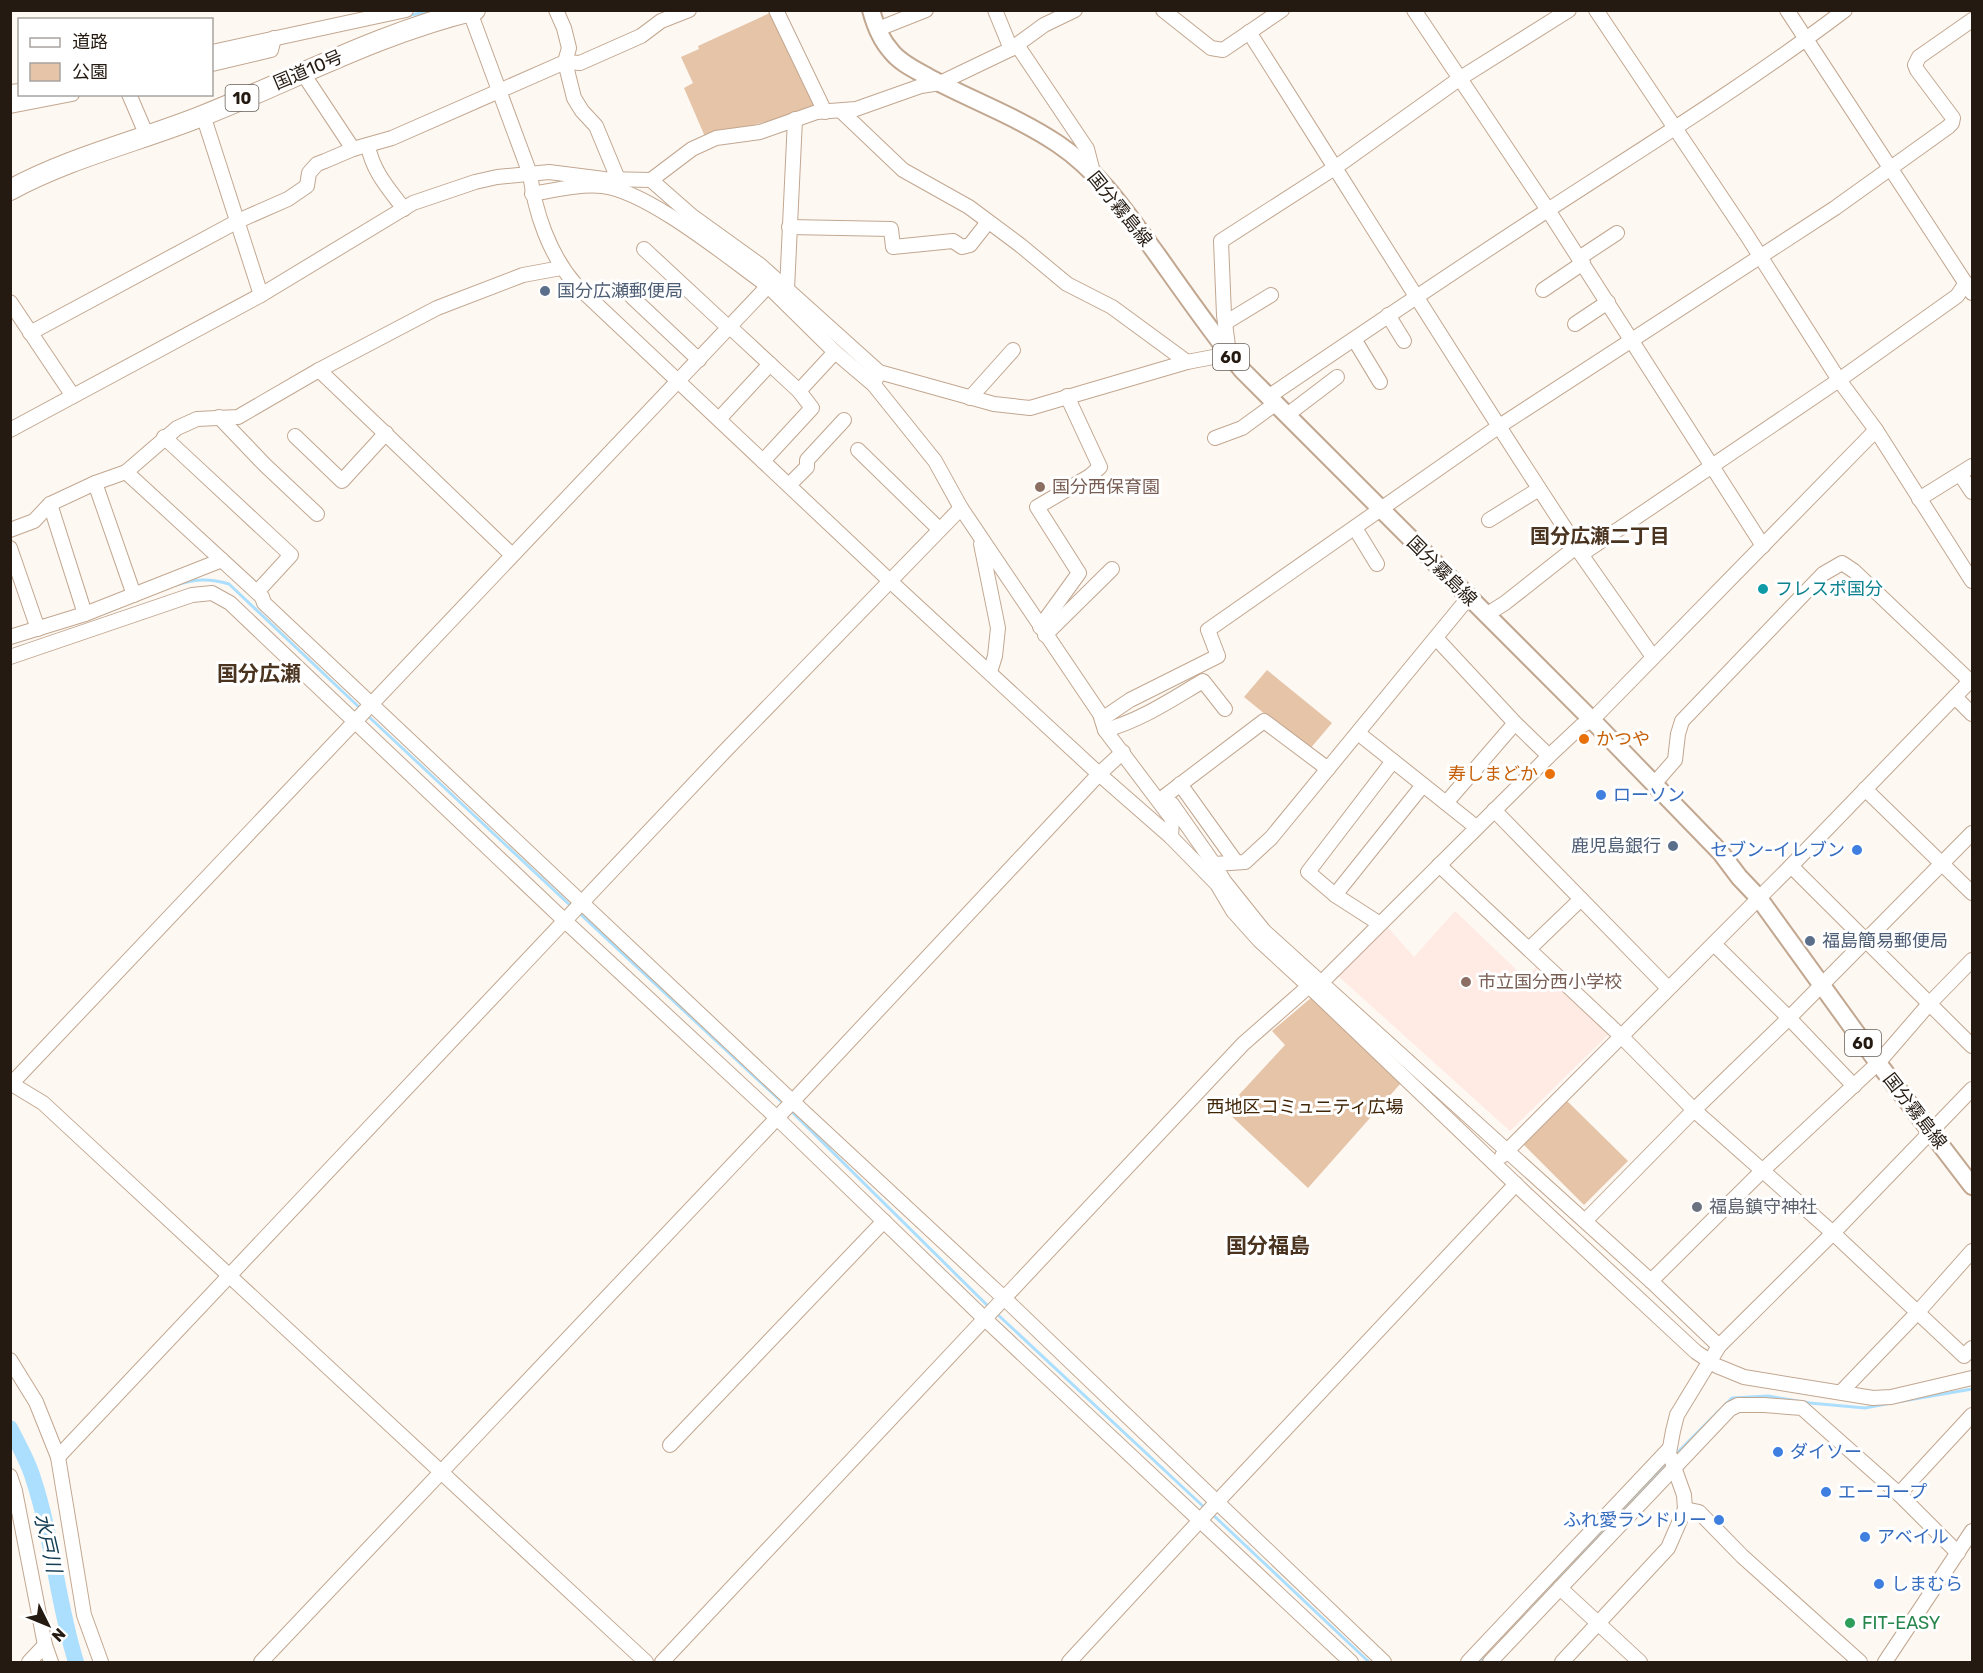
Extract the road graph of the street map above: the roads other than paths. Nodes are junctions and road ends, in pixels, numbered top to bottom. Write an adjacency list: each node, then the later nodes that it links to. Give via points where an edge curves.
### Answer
1 (405, 10): 22 (street)
2 (556, 10): 25 (street, via 569,48)
3 (688, 10): 25 (street, via 580,63)
4 (776, 10): 35 (street)
5 (871, 10): 19 (main road, 国分霧島線 / 60)
6 (926, 10): 19 (street)
7 (995, 10): 23 (street)
8 (1075, 10): 23 (street, via 1044,25)
9 (1163, 10): 20 (street, via 1211,48 1223,50)
10 (1282, 10): 20 (street)
11 (1413, 10): 28 (street)
12 (1569, 10): 28 (street)
13 (1596, 10): 38 (street)
14 (1787, 10): 21 (street)
15 (1845, 10): 21 (street)
16 (1968, 10): 18 (street)
17 (472, 11): 27 (highway, 国道10号 / 10, via 412,28); 30 (street)
18 (1972, 19): 43 (street, via 1919,57 1915,65 1953,118 1952,123)
19 (878, 29): 29 (main road, 国分霧島線 / 60, via 901,61)
20 (1249, 32): 42 (street)
21 (1806, 40): 38 (street); 43 (street)
22 (273, 42): 24 (street); 26 (street)
23 (1014, 47): 29 (street); 44 (street, via 1087,149)
24 (213, 52)
25 (565, 62): 30 (street); 46 (street, via 574,98 596,126)
26 (213, 64)
27 (302, 72): 36 (highway, 国道10号 / 10); 41 (street)
28 (1459, 79): 42 (street); 51 (street)
29 (940, 83): 34 (street, via 856,110); 44 (main road, 国分霧島線 / 60, via 1038,132)
30 (499, 90): 40 (street); 45 (street)
31 (62, 96): 33 (street)
32 (130, 96): 39 (street)
33 (10, 106)
34 (841, 111): 35 (street); 53 (street, via 903,170)
35 (825, 112): 37 (street)
36 (203, 115): 39 (highway, 国道10号 / 10); 52 (street)
37 (795, 119): 47 (street, via 760,132 704,142); 54 (street)
38 (1674, 129): 51 (street); 57 (street)
39 (147, 136): 48 (highway, 国道10号 / 10, via 63,165)
40 (368, 146): 41 (street); 50 (street, via 371,162)
41 (353, 149): 52 (street, via 317,164 309,172 307,186 288,199)
42 (1336, 167): 66 (street); 71 (street, via 1221,241)
43 (1891, 169): 57 (street); 61 (street)
44 (1093, 172): 80 (main road, 国分霧島線 / 60, via 1129,214)
45 (530, 174): 46 (street, via 549,172); 49 (street); 50 (street, via 475,182)
46 (618, 179): 47 (street)
47 (651, 180): 62 (street)
48 (10, 190)
49 (532, 194): 59 (street); 60 (street, via 577,186 603,186 623,192 669,215)
50 (404, 209): 64 (street)
51 (1548, 210): 58 (street); 66 (street)
52 (238, 221): 64 (street); 74 (street)
53 (988, 222): 54 (street, via 970,245 962,247 953,241 893,247 891,229); 82 (street, via 1067,284 1112,307)
54 (789, 227): 62 (street)
55 (1617, 233): 58 (street)
56 (644, 249): 73 (street)
57 (1760, 256): 76 (street); 87 (street)
58 (1581, 260): 63 (street); 68 (street)
59 (561, 268): 84 (street, via 523,275 437,308); 88 (street)
60 (768, 286): 73 (street); 79 (street)
61 (1969, 288): 87 (street)
62 (787, 289): 86 (street)
63 (1543, 290)
64 (261, 295): 91 (street)
65 (1271, 295): 71 (street)
66 (1416, 296): 70 (street); 98 (street)
67 (632, 297): 81 (street)
68 (1608, 303): 72 (street); 76 (street)
69 (12, 309): 74 (street)
70 (1388, 315): 75 (street); 77 (street)
71 (1225, 323): 80 (street)
72 (1575, 324)
73 (729, 328): 81 (street); 83 (street)
74 (30, 333): 91 (street)
75 (1354, 339): 89 (street); 94 (street)
76 (1633, 340): 98 (street); 107 (street)
77 (1404, 341)
78 (1013, 350): 93 (street)
79 (835, 352): 86 (street); 90 (street)
80 (1229, 354): 82 (street); 94 (main road, 国分霧島線 / 60)
81 (699, 360): 88 (street)
82 (1187, 362): 92 (street)
83 (770, 364): 90 (street); 96 (street)
84 (319, 370): 95 (street, via 238,417); 101 (street)
85 (1337, 376): 94 (street)
86 (877, 378): 93 (street); 117 (street, via 935,461)
87 (1839, 380): 100 (street); 107 (street)
88 (678, 381): 96 (street); 128 (street)
89 (1380, 382)
90 (799, 391): 106 (street, via 812,408)
91 (73, 396): 99 (street)
92 (1067, 396): 93 (street, via 1030,408); 140 (street, via 1100,467 1037,507 1079,573)
93 (970, 398)
94 (1277, 405): 104 (street, via 1242,429); 118 (main road, 国分霧島線 / 60)
95 (219, 417): 103 (street, via 197,418); 119 (street)
96 (719, 419): 106 (street)
97 (844, 420): 112 (street)
98 (1498, 427): 113 (street); 118 (street)
99 (10, 430)
100 (1876, 430): 115 (street); 125 (street)
101 (386, 433): 102 (street, via 342,481); 128 (street)
102 (295, 436)
103 (164, 437): 109 (street); 134 (street, via 291,555)
104 (1215, 438)
105 (858, 450): 124 (street)
106 (763, 461): 112 (street)
107 (1712, 466): 125 (street); 127 (street)
108 (1972, 466): 110 (street)
109 (126, 472): 111 (street); 129 (street)
110 (1960, 474): 114 (street); 115 (street)
111 (94, 483): 116 (street); 135 (street)
112 (789, 485): 132 (street)
113 (1539, 489): 120 (street); 127 (street)
114 (1972, 492)
115 (1919, 499): 133 (street)
116 (50, 504): 123 (street, via 34,521); 137 (street)
117 (961, 508): 121 (street); 124 (street)
118 (1381, 510): 122 (street); 136 (main road, 国分霧島線 / 60)
119 (317, 514)
120 (1489, 520)
121 (975, 527): 140 (street); 145 (street, via 984,552 998,628)
122 (1355, 528): 130 (street); 154 (street, via 1208,630 1218,656 1130,700)
123 (10, 530)
124 (939, 530): 132 (street)
125 (1763, 546): 144 (street)
126 (10, 548): 139 (street)
127 (1582, 554): 138 (street, via 1576,547); 144 (street)
128 (512, 555): 148 (street)
129 (222, 560): 134 (street); 135 (street)
130 (1377, 564)
131 (1112, 569): 140 (street)
132 (890, 581): 145 (street); 182 (street)
133 (1972, 581)
134 (257, 592): 148 (street)
135 (134, 595): 137 (street)
136 (1469, 597): 138 (main road, 国分霧島線 / 60); 142 (street)
137 (85, 614): 139 (street)
138 (1486, 615): 151 (main road, 国分霧島線 / 60)
139 (38, 628): 141 (street)
140 (1043, 631): 154 (street)
141 (10, 637)
142 (1436, 638): 153 (street); 155 (street)
143 (10, 657): 152 (street, via 192,595 212,593 230,603)
144 (1653, 657): 151 (street)
145 (990, 672): 160 (street)
146 (1971, 680): 147 (street); 162 (street, via 1842,563 1822,574 1682,721 1676,760)
147 (1955, 697): 150 (street); 164 (street)
148 (370, 706): 152 (street); 182 (street)
149 (1225, 708): 154 (street, via 1203,681 1161,705)
150 (1972, 714)
151 (1592, 720): 157 (street); 162 (main road, 国分霧島線 / 60)
152 (357, 721): 182 (street); 196 (street)
153 (1515, 723): 157 (street); 166 (street)
154 (1107, 725): 156 (street); 165 (street)
155 (1358, 733): 158 (street); 159 (street)
156 (1123, 752): 160 (street); 168 (street)
157 (1549, 756): 167 (street)
158 (1393, 761): 163 (street); 179 (street, via 1308,872)
159 (1328, 770): 161 (street, via 1264,721); 172 (street, via 1271,838 1245,862)
160 (1099, 774): 171 (street); 199 (street)
161 (1180, 784): 165 (street); 172 (street)
162 (1654, 784): 180 (main road, 国分霧島線 / 60)
163 (1423, 785): 166 (street); 179 (street)
164 (1865, 789): 173 (street); 176 (street)
165 (1165, 796): 168 (street)
166 (1446, 803): 169 (street)
167 (1494, 810): 169 (street); 181 (street)
168 (1176, 816): 171 (street); 174 (street)
169 (1476, 827): 175 (street)
170 (1972, 833): 173 (street)
171 (1171, 837): 177 (street)
172 (1236, 862): 174 (street)
173 (1942, 863): 178 (street); 184 (street)
174 (1214, 864): 177 (street)
175 (1439, 865): 183 (street); 186 (street)
176 (1791, 866): 180 (street); 184 (street)
177 (1220, 882): 188 (street, via 1233,911 1259,940)
178 (1972, 893)
179 (1335, 895): 183 (street)
180 (1758, 897): 185 (street); 189 (main road, 国分霧島線 / 60)
181 (1581, 899): 186 (street); 190 (street)
182 (573, 913): 199 (street); 201 (street); 212 (street)
183 (1380, 924): 188 (street)
184 (1866, 940): 189 (street); 191 (street)
185 (1714, 944): 190 (street); 192 (street)
186 (1529, 949): 193 (street)
187 (1972, 960): 191 (street)
188 (1316, 984): 203 (street); 204 (street); 214 (street, via 1243,1044)
189 (1822, 985): 192 (street); 195 (main road, 国分霧島線 / 60)
190 (1668, 988): 193 (street)
191 (1929, 1004): 194 (street); 195 (street)
192 (1789, 1017): 197 (street); 200 (street)
193 (1621, 1036): 200 (street); 203 (street)
194 (1972, 1047)
195 (1878, 1063): 197 (street); 202 (main road, 国分霧島線 / 60)
196 (11, 1083): 212 (street, via 42,1103)
197 (1854, 1086): 205 (street)
198 (1972, 1089): 202 (street)
199 (791, 1102): 201 (street); 214 (street)
200 (1694, 1110): 205 (street); 209 (street)
201 (778, 1117): 208 (street); 227 (street)
202 (1932, 1131): 207 (main road, 国分霧島線 / 60); 210 (street)
203 (1508, 1151): 204 (street); 209 (street)
204 (1494, 1164): 206 (street)
205 (1761, 1171): 210 (street); 213 (street)
206 (1516, 1184): 220 (street); 231 (street)
207 (1972, 1186)
208 (884, 1221): 216 (street); 224 (street)
209 (1585, 1221): 213 (street)
210 (1833, 1233): 215 (street); 217 (street)
211 (1972, 1251): 215 (street)
212 (230, 1276): 225 (street); 227 (street)
213 (1652, 1281): 217 (street)
214 (1003, 1301): 216 (street); 231 (street)
215 (1917, 1313): 218 (street, via 1964,1356); 222 (street)
216 (987, 1319): 231 (street); 242 (street)
217 (1719, 1346): 220 (street)
218 (1972, 1347)
219 (10, 1360): 225 (street, via 36,1402)
220 (1709, 1360): 222 (street, via 1744,1377); 226 (street, via 1677,1415)
221 (1972, 1378): 222 (street, via 1891,1397)
222 (1842, 1392)
223 (1972, 1415): 229 (street)
224 (670, 1445)
225 (58, 1457): 239 (street, via 84,1615)
226 (1671, 1460): 229 (street, via 1738,1405 1802,1408); 230 (street); 234 (street); 246 (street)
227 (441, 1471): 240 (street); 241 (street)
228 (10, 1476): 236 (street)
229 (1899, 1494): 233 (street)
230 (1685, 1509): 235 (street, via 1668,1548); 250 (street, via 1699,1512)
231 (1209, 1511): 243 (street); 244 (street); 245 (street)
232 (1972, 1531): 233 (street)
233 (1958, 1553): 251 (street)
234 (1560, 1588): 235 (street); 247 (street)
235 (1599, 1623): 248 (street); 249 (street)
236 (45, 1645): 237 (street); 238 (street)
237 (29, 1662)
238 (51, 1662)
239 (101, 1662)
240 (261, 1662)
241 (646, 1662)
242 (662, 1662)
243 (1069, 1662)
244 (1352, 1662)
245 (1384, 1662)
246 (1468, 1662)
247 (1490, 1662)
248 (1562, 1662)
249 (1640, 1662)
250 (1860, 1662)
251 (1885, 1662)

